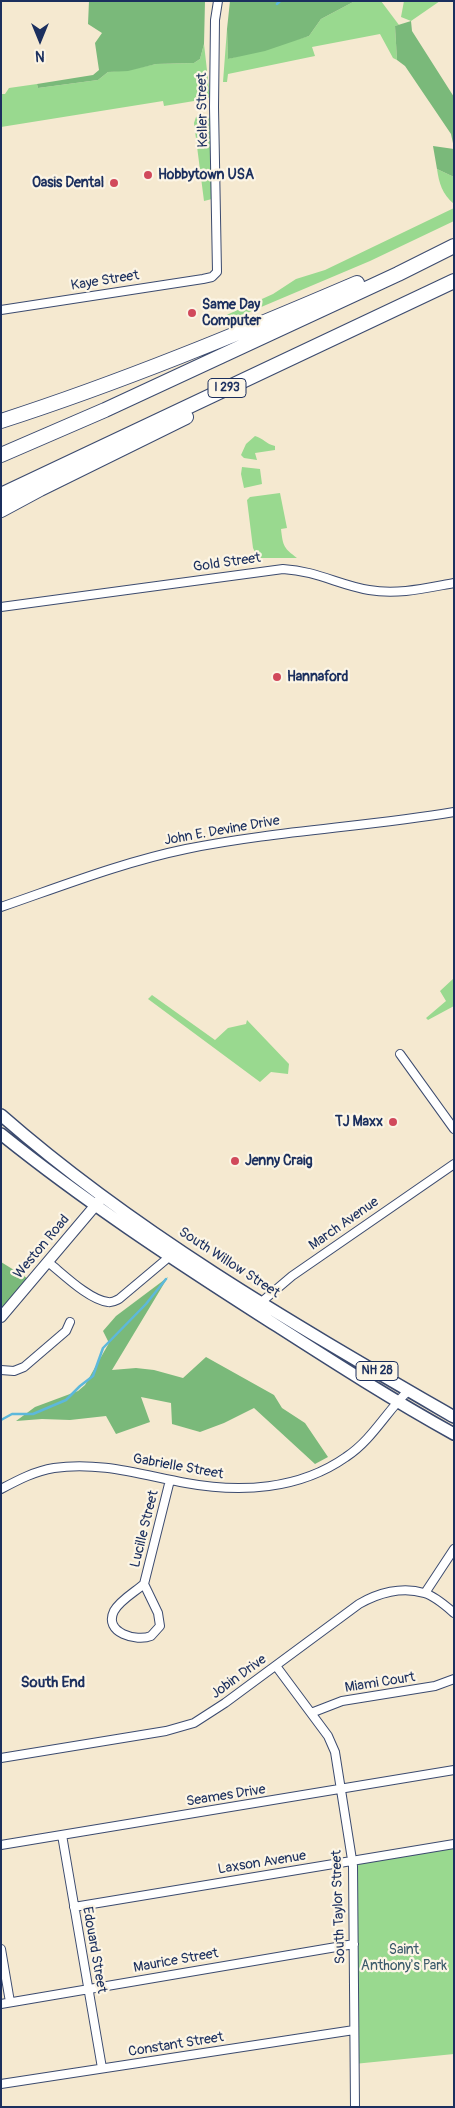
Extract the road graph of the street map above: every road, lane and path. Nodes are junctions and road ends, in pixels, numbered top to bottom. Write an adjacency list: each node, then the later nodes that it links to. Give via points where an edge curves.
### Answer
1 (218, 1): 4 (street, Keller Street, via 214,107 218,264)
2 (454, 242): 8 (highway, via 89,392)
3 (454, 246): 9 (highway, I 293, via 105,410)
4 (212, 277): 6 (street, Kaye Street)
5 (454, 280): 7 (highway, I 293)
6 (1, 310)
7 (344, 333): 10 (highway, I 293); 11 (highway, via 270,376)
8 (1, 421)
9 (1, 455)
10 (1, 496)
11 (1, 510)
12 (454, 583): 13 (street, Gold Street, via 403,591 377,591 316,574 283,569)
13 (1, 607)
14 (454, 812): 15 (street, John E. Devine Drive, via 245,838 184,849 118,867)
15 (1, 907)
16 (400, 1054): 18 (street)
17 (1, 1116): 21 (main road, South Willow Street / NH 28)
18 (454, 1129)
19 (1, 1134): 22 (main road, South Willow Street / NH 28)
20 (454, 1164): 25 (street, March Avenue, via 292,1276)
21 (104, 1196): 22 (street, Weston Road); 25 (main road, South Willow Street / NH 28)
22 (96, 1205): 23 (main road, South Willow Street / NH 28); 24 (street, Weston Road)
23 (169, 1256): 24 (street, via 110,1303 84,1290); 25 (main road, South Willow Street / NH 28)
24 (48, 1262): 26 (street, Weston Road)
25 (256, 1306): 29 (main road, South Willow Street / NH 28); 30 (main road, South Willow Street / NH 28)
26 (1, 1317)
27 (70, 1322): 28 (street, via 66,1331 24,1367 14,1372)
28 (1, 1370)
29 (408, 1390): 30 (street, Gabrielle Street); 31 (main road, South Willow Street / NH 28)
30 (396, 1402): 32 (main road, South Willow Street / NH 28); 33 (street, Gabrielle Street, via 359,1448 331,1467 307,1477 248,1489 214,1488)
31 (454, 1417)
32 (454, 1434)
33 (170, 1480): 34 (street, Gabrielle Street, via 119,1469 64,1467 37,1472); 36 (street, Lucille Street)
34 (1, 1489)
35 (454, 1549): 37 (street)
36 (144, 1584): 36 (street, Lucille Street, via 158,1613 160,1626 151,1636 142,1639 130,1637 116,1628 113,1615 123,1601)
37 (425, 1593): 38 (street); 39 (street, Jobin Drive, via 394,1592 368,1599)
38 (454, 1613)
39 (276, 1666): 41 (street, South Taylor Street); 42 (street, Jobin Drive, via 206,1716 185,1726)
40 (454, 1679): 41 (street, Miami Court, via 435,1686 342,1701)
41 (311, 1713): 44 (street, South Taylor Street, via 332,1744)
42 (1, 1758)
43 (454, 1770): 44 (street, Seames Drive)
44 (341, 1790): 45 (street, Seames Drive); 48 (street, South Taylor Street)
45 (62, 1835): 47 (street, Seames Drive); 49 (street, Edouard Street)
46 (454, 1844): 48 (street, Laxson Avenue)
47 (1, 1845)
48 (353, 1861): 49 (street, Laxson Avenue); 50 (street, South Taylor Street)
49 (74, 1907): 52 (street, Edouard Street)
50 (354, 1944): 52 (street, Maurice Street); 54 (street, South Taylor Street)
51 (1, 1949): 53 (street)
52 (89, 1989): 53 (street, Maurice Street); 55 (street, Edouard Street)
53 (5, 2003)
54 (354, 2030): 55 (street, Constant Street); 57 (street, South Taylor Street)
55 (102, 2068): 56 (street, Constant Street)
56 (1, 2084)
57 (354, 2107)

